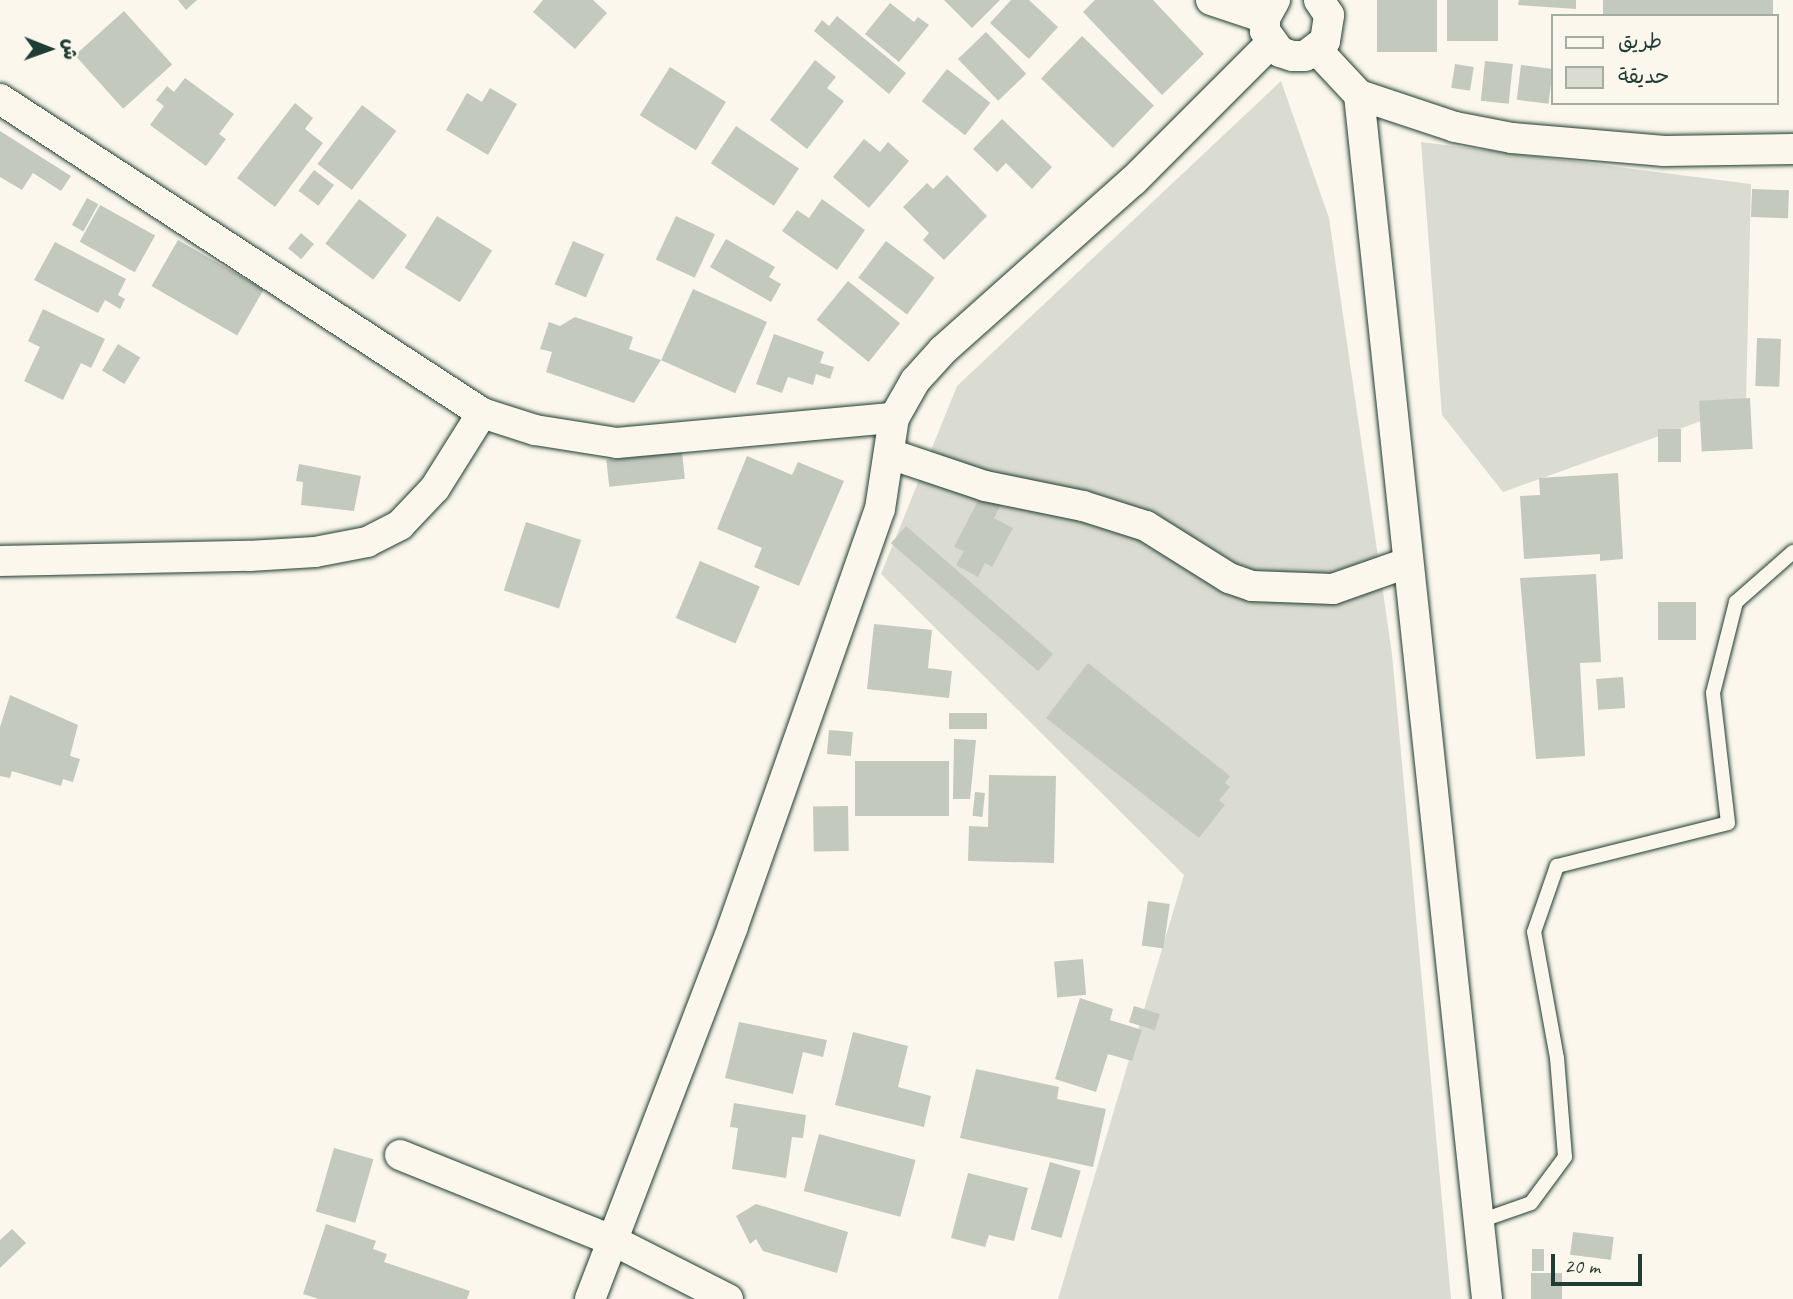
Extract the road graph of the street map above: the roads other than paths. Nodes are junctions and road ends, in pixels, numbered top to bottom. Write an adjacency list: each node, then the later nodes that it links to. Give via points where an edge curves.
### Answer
1 (1211, 0): 3 (street)
2 (1327, 5): 4 (street, via 1325,41)
3 (1270, 20): 4 (street, via 1292,57); 9 (street, via 1133,181 943,350 915,381)
4 (1317, 50): 5 (street)
5 (1359, 95): 7 (street, via 1455,127 1512,138 1664,151); 13 (street)
6 (0, 99): 8 (street)
7 (1793, 149)
8 (482, 414): 9 (street, via 534,430 617,443); 12 (street, via 435,488 400,525 367,542 315,552)
9 (894, 418): 10 (street)
10 (890, 454): 13 (street, via 985,486 1083,506 1146,526 1169,536 1229,578 1252,586 1333,589); 16 (street, via 880,509 765,836)
11 (1793, 552): 15 (lane, via 1736,602 1713,692 1728,823 1557,866 1534,932 1557,1058 1564,1157 1531,1203)
12 (0, 561)
13 (1408, 563): 15 (street)
14 (400, 1155): 16 (street)
15 (1480, 1221): 19 (street)
16 (614, 1241): 17 (street); 18 (street)
17 (590, 1299)
18 (729, 1299)
19 (1487, 1299)

